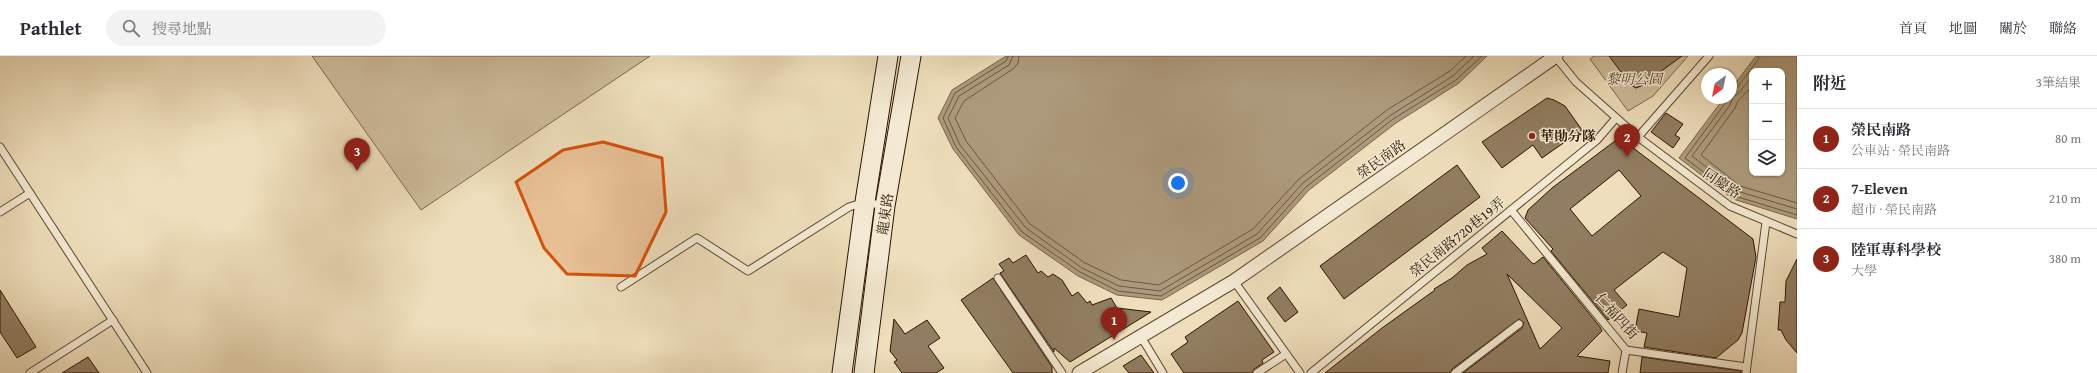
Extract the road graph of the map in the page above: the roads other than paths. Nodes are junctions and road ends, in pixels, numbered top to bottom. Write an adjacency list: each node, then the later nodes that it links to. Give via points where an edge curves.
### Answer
1 (888, 56): 9 (street, 龍東路)
2 (911, 56): 10 (street, 龍東路)
3 (1556, 56): 5 (lane, 同慶路, via 1576,82); 16 (street, 榮民南路)
4 (1709, 56): 6 (lane)
5 (1616, 118): 6 (lane, 同慶路); 11 (lane, 榮民南路720巷19弄, via 1597,140)
6 (1638, 137): 13 (lane, 同慶路, via 1730,206)
7 (0, 147): 8 (lane)
8 (30, 193): 12 (lane); 18 (lane)
9 (865, 202): 10 (lane); 17 (lane, via 849,207 748,271 697,238); 26 (street, 龍東路)
10 (885, 206): 27 (street, 龍東路)
11 (1511, 210): 21 (lane, 仁福四街); 33 (lane, 榮民南路720巷19弄)
12 (0, 212)
13 (1766, 222): 14 (lane, 同慶路); 23 (lane)
14 (1797, 234)
15 (998, 278): 28 (lane)
16 (1234, 281): 20 (street, 榮民南路); 22 (lane)
17 (621, 288)
18 (113, 320): 24 (lane); 25 (lane)
19 (1520, 324): 34 (lane)
20 (1140, 335): 29 (street, 榮民南路); 30 (lane)
21 (1626, 350): 23 (lane, 仁福四街); 35 (lane)
22 (1286, 354): 31 (lane); 32 (lane)
23 (1746, 370)
24 (30, 373)
25 (147, 373)
26 (842, 373)
27 (864, 373)
28 (1062, 373)
29 (1079, 373)
30 (1163, 373)
31 (1257, 373)
32 (1300, 373)
33 (1311, 373)
34 (1455, 373)
35 (1622, 373)

